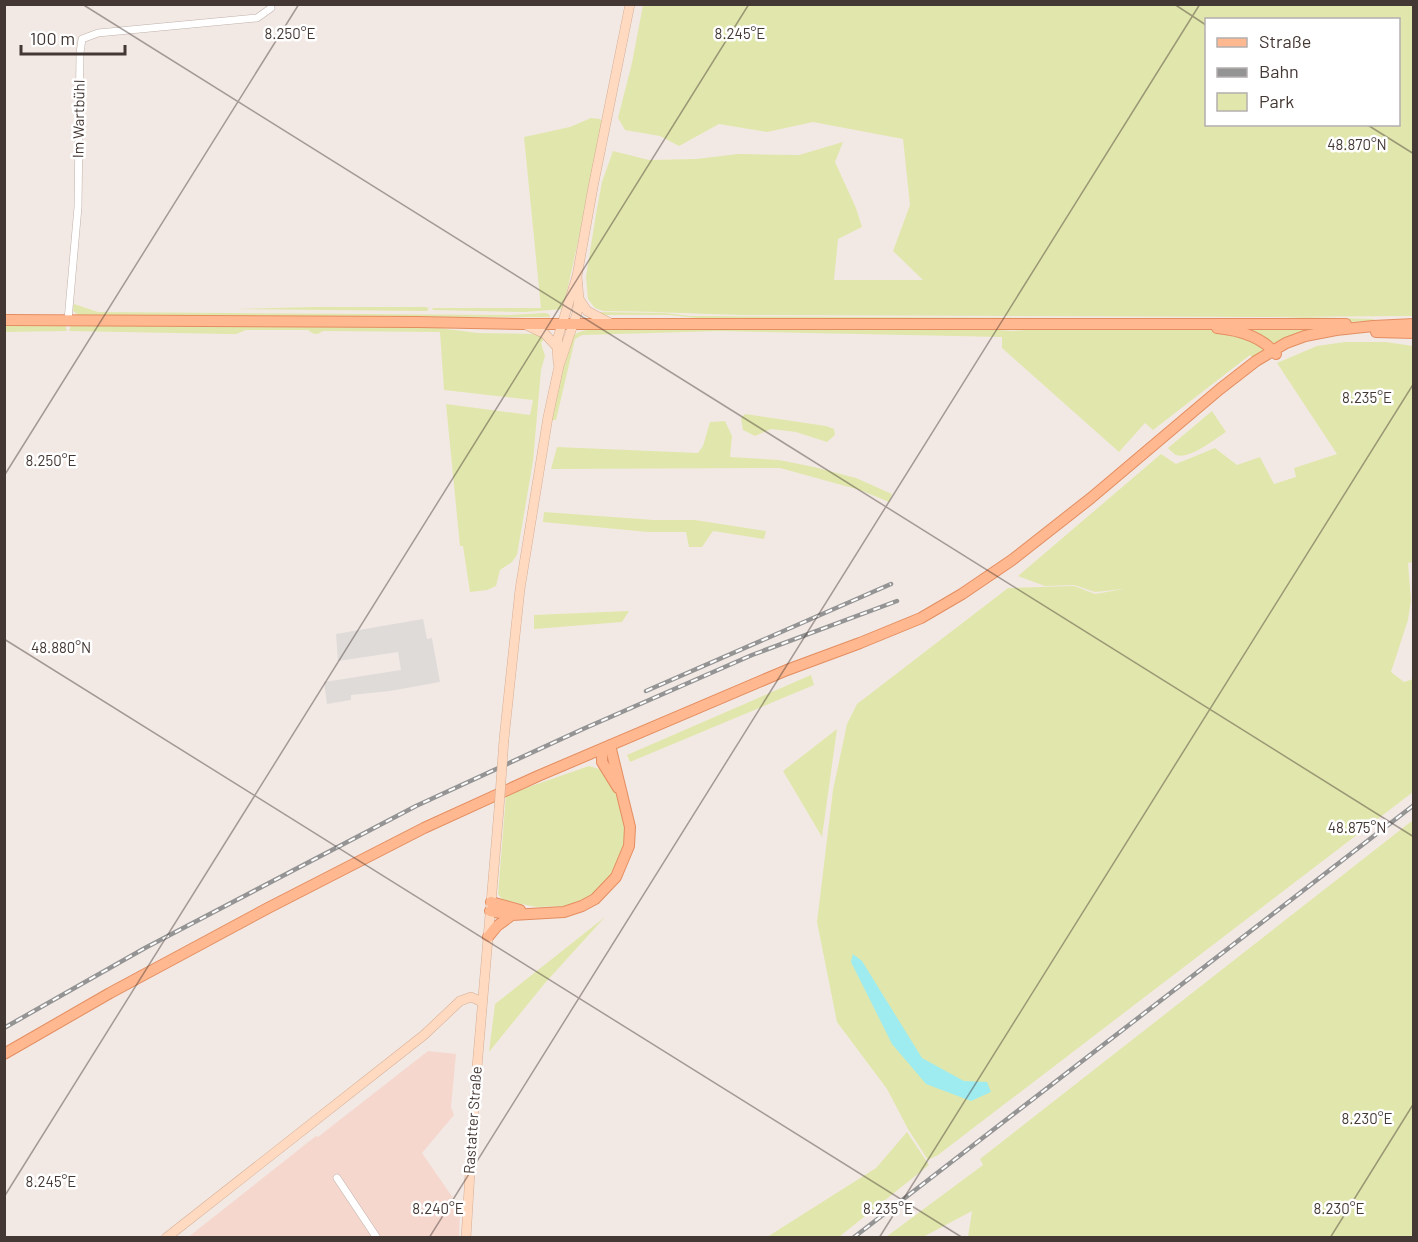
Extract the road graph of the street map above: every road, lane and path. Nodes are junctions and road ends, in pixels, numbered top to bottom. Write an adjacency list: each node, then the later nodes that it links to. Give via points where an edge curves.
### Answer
1 (630, 4): 3 (street)
2 (271, 8): 6 (street, Im Wartbühl, via 257,18 98,33 82,39 78,207)
3 (577, 276): 4 (street); 8 (street)
4 (579, 299): 8 (street); 9 (street, via 587,311)
5 (4, 320): 6 (main road)
6 (69, 320): 7 (main road)
7 (524, 324): 8 (main road); 14 (street, via 545,334)
8 (568, 324): 9 (main road); 14 (street); 16 (street)
9 (612, 324): 10 (main road)
10 (1196, 324): 12 (main road); 15 (main road, via 1244,334)
11 (1413, 324): 12 (main road)
12 (1373, 326): 15 (main road, via 1305,336)
13 (1413, 333): 15 (main road, via 1364,332 1321,338)
14 (556, 347): 16 (street)
15 (1274, 352): 17 (main road, via 1256,361 1091,498 962,594 921,618)
16 (559, 366): 21 (street, Rastatter Straße, bridge, via 520,589)
17 (606, 747): 18 (main road); 19 (main road, via 602,762); 20 (main road)
18 (576, 760): 19 (main road); 26 (main road, via 424,828 268,908)
19 (606, 770): 20 (main road)
20 (622, 793): 22 (main road, via 630,827 629,846 616,877 582,906 564,912)
21 (490, 907): 22 (main road); 23 (main road); 24 (street, Rastatter Straße)
22 (529, 913): 23 (main road)
23 (512, 915): 24 (main road)
24 (488, 938): 25 (street, Rastatter Straße)
25 (482, 1002): 28 (street, via 456,1005 414,1043); 30 (street, Rastatter Straße)
26 (4, 1054)
27 (337, 1178): 29 (street)
28 (166, 1238)
29 (377, 1238)
30 (466, 1238)

